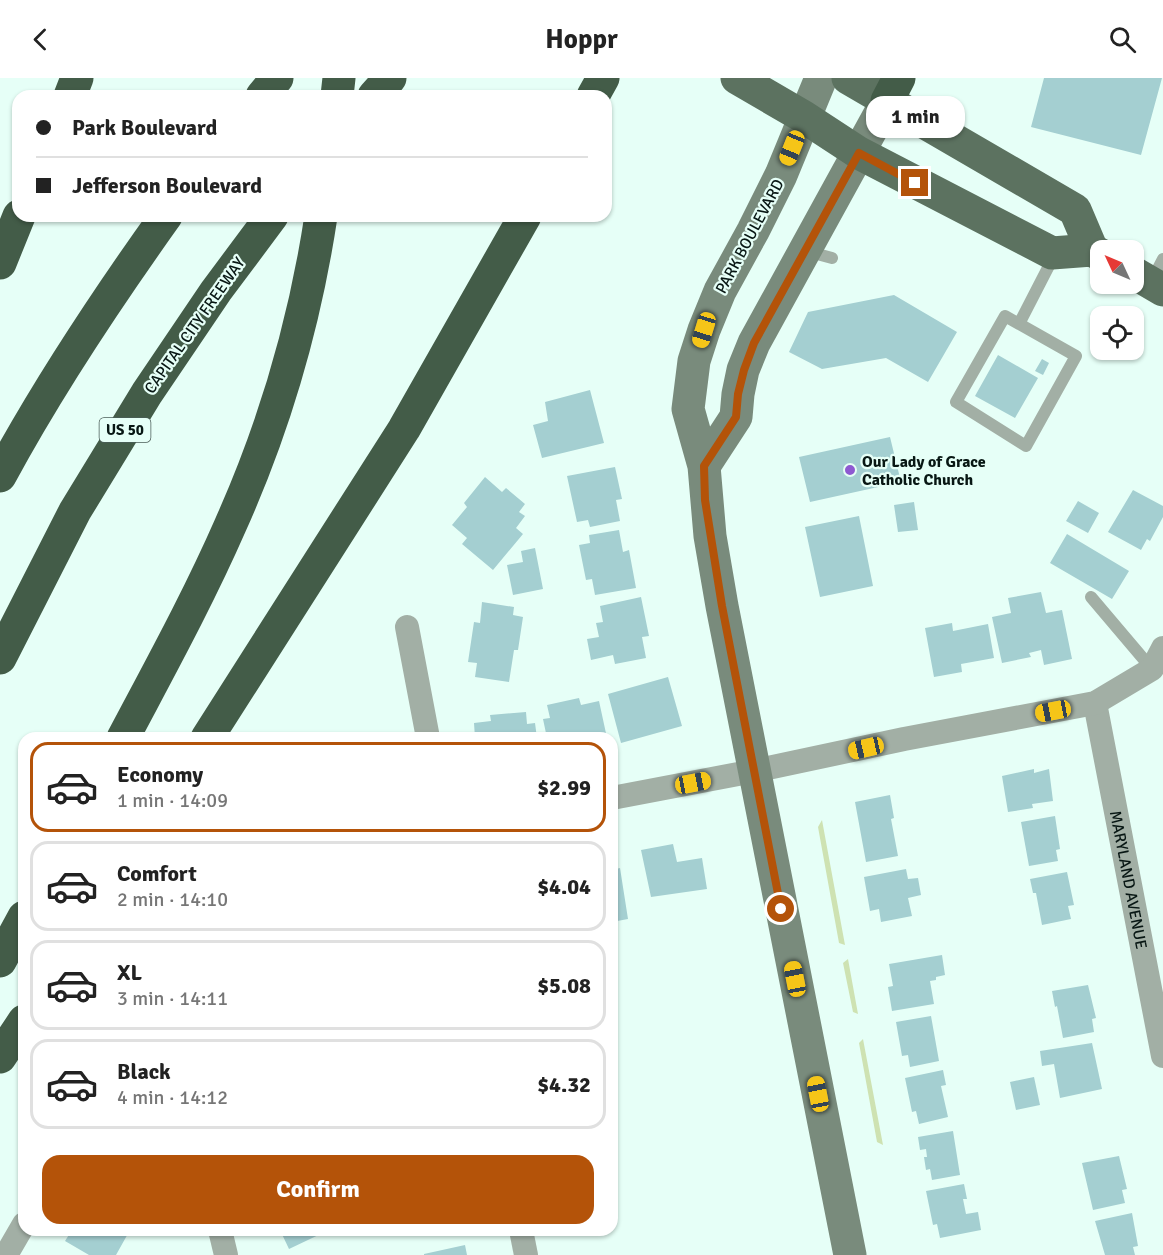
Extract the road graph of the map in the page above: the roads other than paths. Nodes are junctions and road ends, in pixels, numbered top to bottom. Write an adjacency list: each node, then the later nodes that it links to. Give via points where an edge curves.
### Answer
1 (277, 78): 6 (highway)
2 (390, 78): 7 (highway)
3 (737, 78): 9 (main road)
4 (821, 78): 9 (street, PARK BOULEVARD)
5 (848, 78): 8 (main road)
6 (267, 90)
7 (379, 90)
8 (893, 90): 10 (street); 16 (main road, via 1075,210)
9 (804, 117): 10 (main road); 21 (street, PARK BOULEVARD, via 782,175 720,291 694,361 688,409)
10 (859, 153): 18 (main road); 21 (street, via 818,255 754,343 740,386 736,417)
11 (17, 222): 19 (highway)
12 (162, 222): 22 (highway, via 84,334)
13 (268, 222): 26 (highway, CAPITAL CITY FREEWAY / US 50, via 147,393 75,511)
14 (320, 222): 29 (highway, via 286,374 263,444 192,608)
15 (522, 222): 30 (highway, via 404,429)
16 (1091, 240)
17 (1090, 252): 18 (main road)
18 (1056, 253): 20 (lane)
19 (0, 262)
20 (1019, 324): 20 (lane, via 1076,356 1026,446 956,402 1005,316)
21 (704, 466): 32 (street, PARK BOULEVARD, via 710,536)
22 (0, 476)
23 (1091, 597): 27 (lane)
24 (407, 627): 31 (street)
25 (1163, 648): 27 (street)
26 (0, 658)
27 (1157, 672): 28 (street)
28 (1095, 704): 32 (street); 38 (street, MARYLAND AVENUE)
29 (126, 732)
30 (211, 732)
31 (427, 732)
32 (754, 771): 33 (street); 45 (street, PARK BOULEVARD)
33 (618, 797)
34 (18, 928): 35 (highway)
35 (0, 960)
36 (18, 1030): 37 (highway)
37 (0, 1056)
38 (1163, 1056)
39 (18, 1234): 42 (street)
40 (221, 1236): 43 (street)
41 (522, 1236): 44 (street)
42 (6, 1255)
43 (226, 1255)
44 (526, 1255)
45 (850, 1255)

